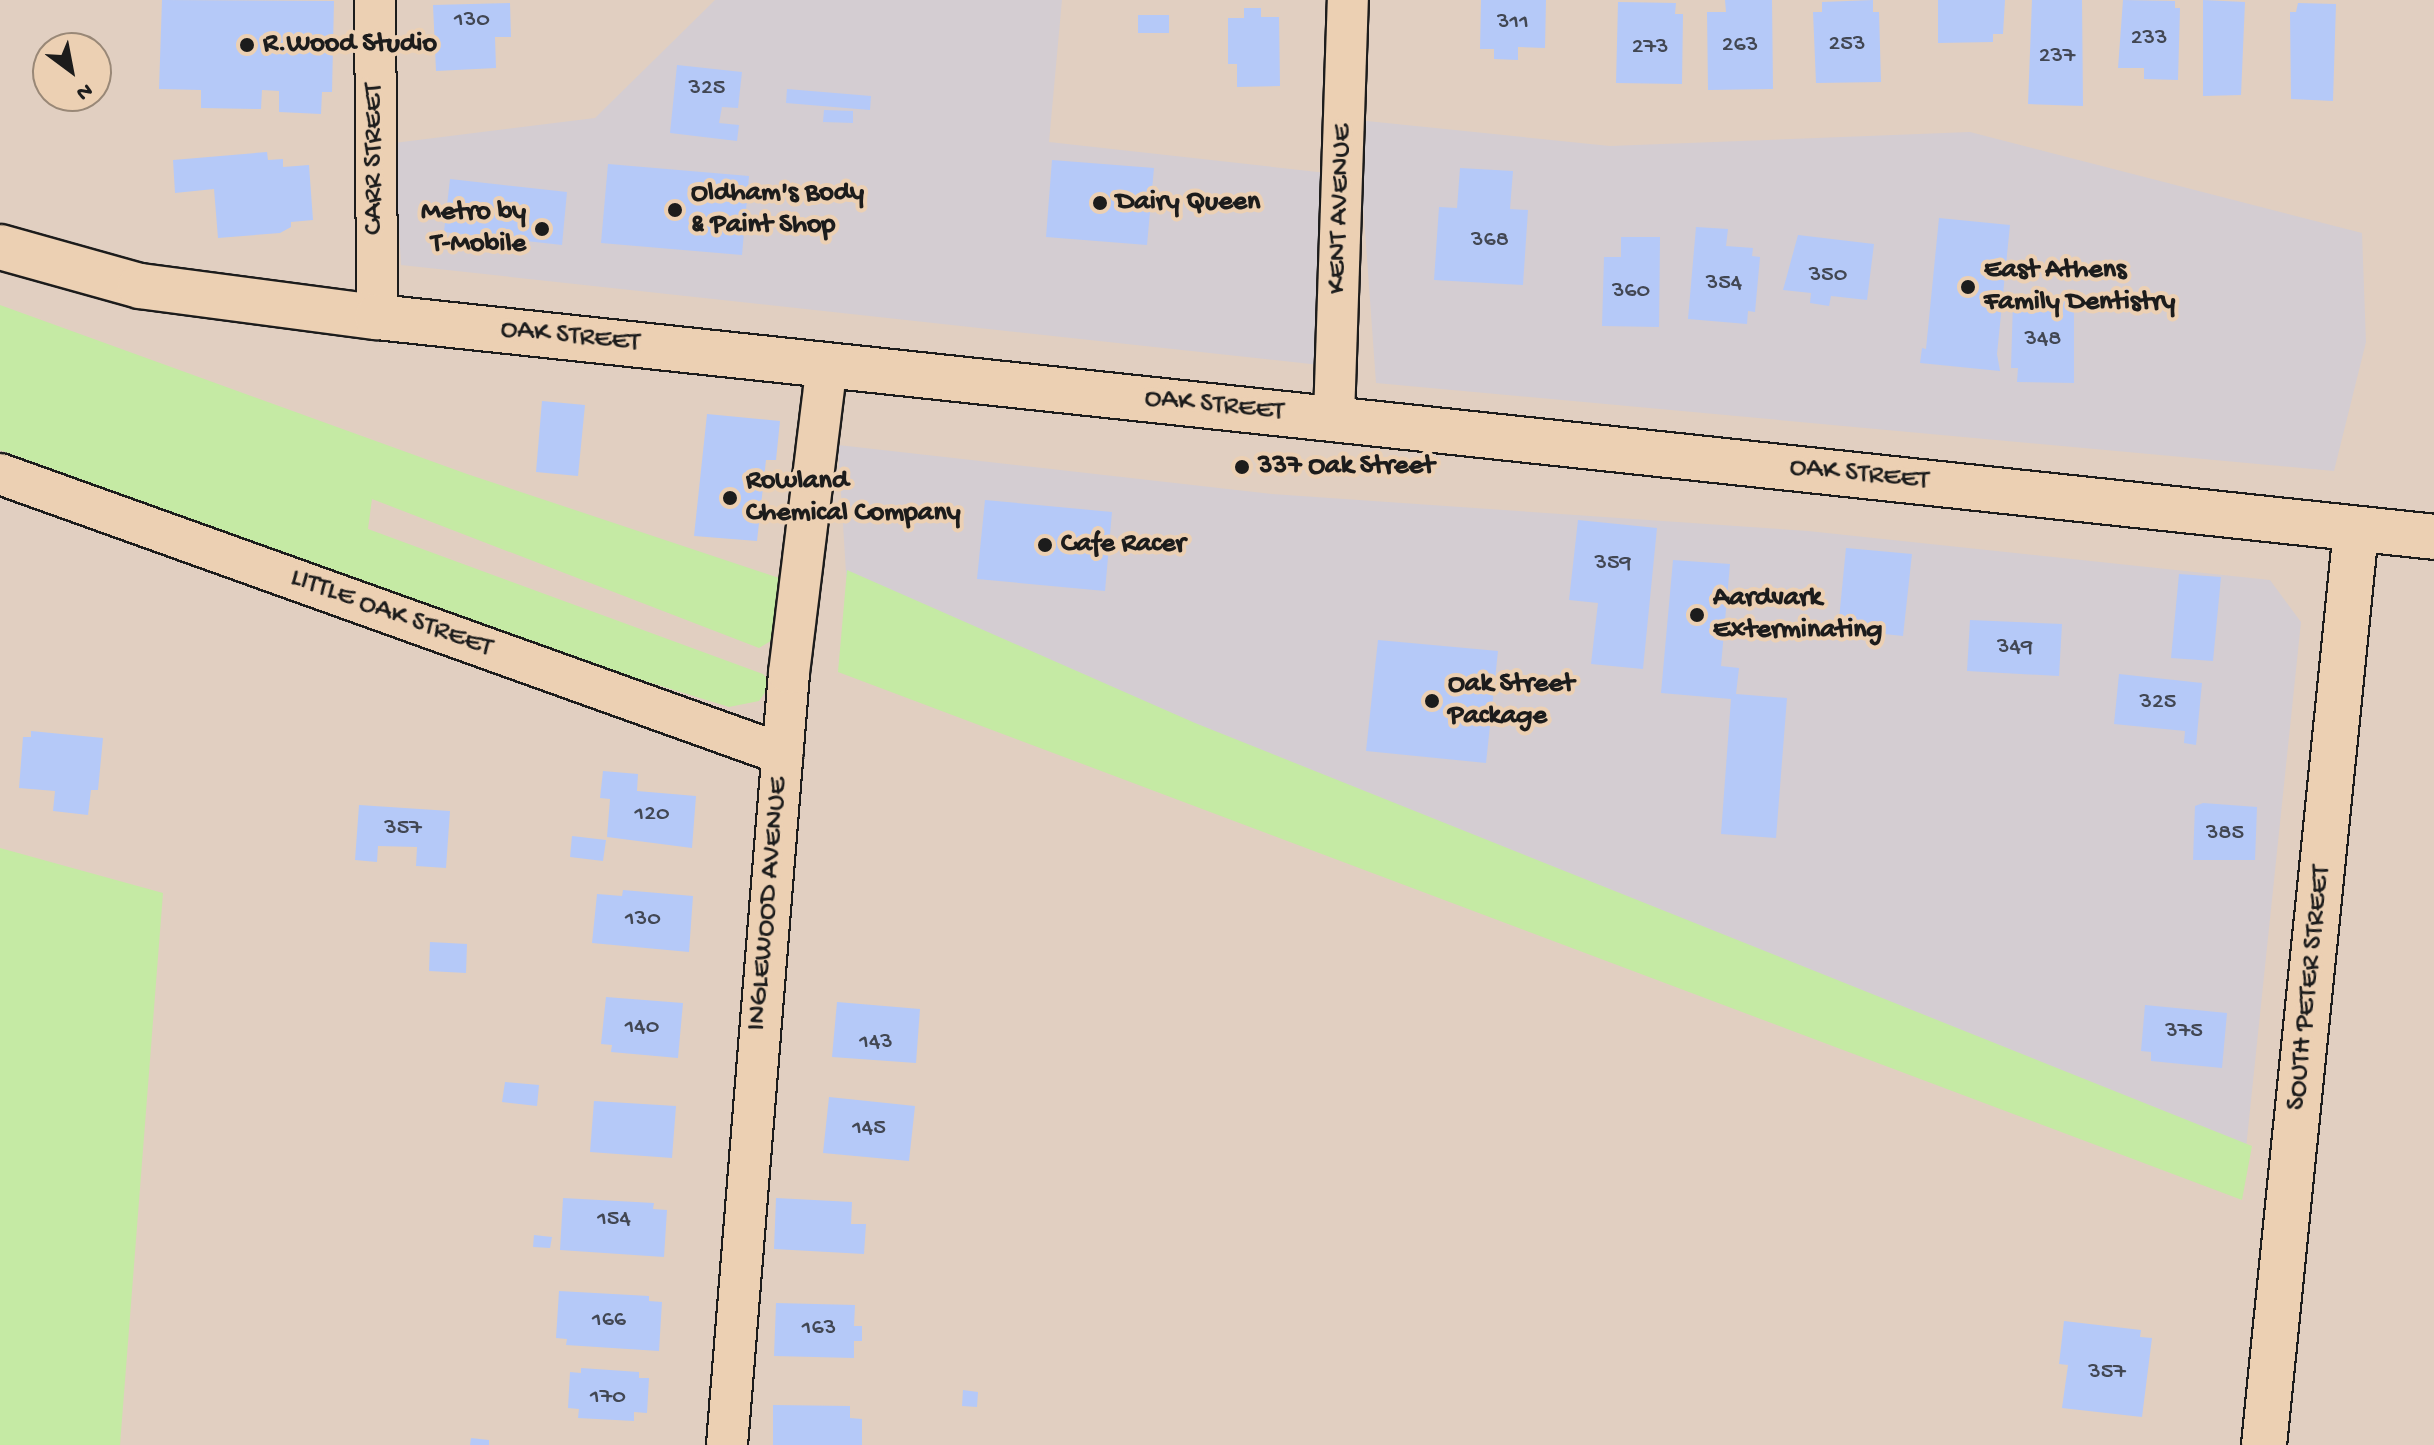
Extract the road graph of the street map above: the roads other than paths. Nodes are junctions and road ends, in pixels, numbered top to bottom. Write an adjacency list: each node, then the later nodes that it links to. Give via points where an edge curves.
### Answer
1 (375, 0): 4 (street, CARR STREET)
2 (1348, 0): 6 (street, KENT AVENUE)
3 (0, 247): 4 (main road, OAK STREET, via 140,286)
4 (377, 317): 5 (main road, OAK STREET)
5 (827, 364): 6 (main road, OAK STREET); 10 (street, INGLEWOOD AVENUE, via 802,540)
6 (1334, 417): 8 (main road, OAK STREET)
7 (0, 474): 10 (street, LITTLE OAK STREET)
8 (2356, 530): 9 (main road, OAK STREET); 12 (main road, SOUTH PETER STREET)
9 (2434, 537)
10 (782, 754): 11 (street, INGLEWOOD AVENUE)
11 (727, 1445)
12 (2264, 1445)

